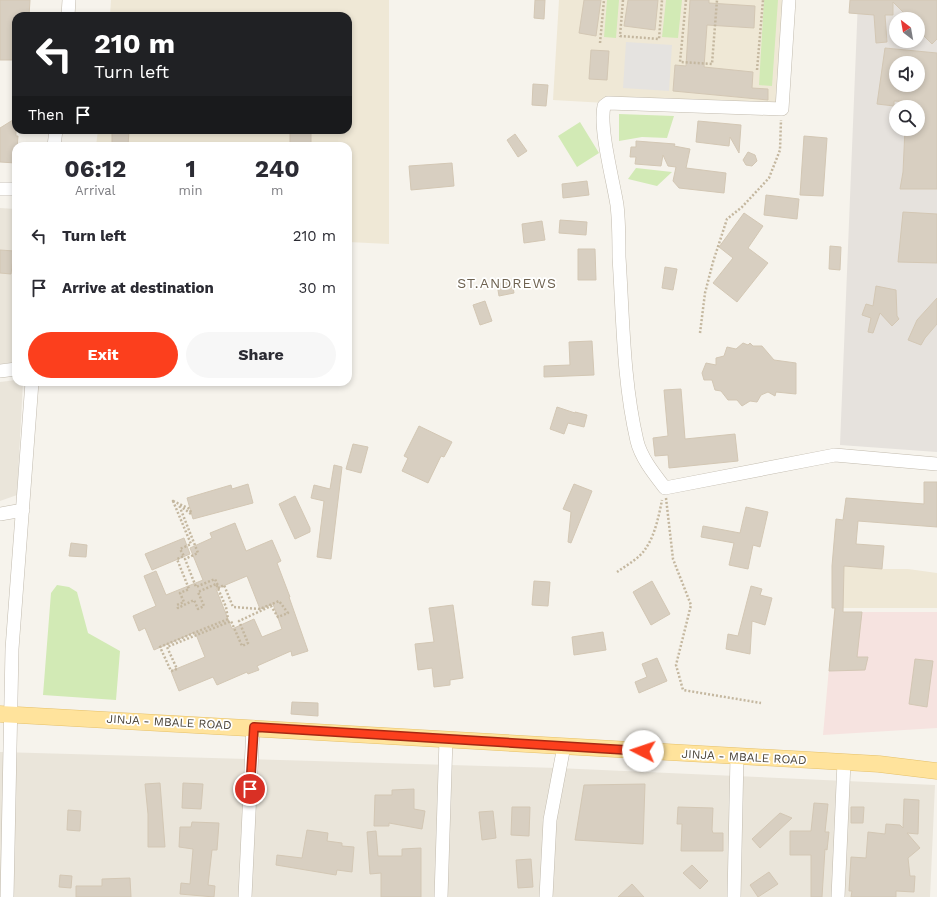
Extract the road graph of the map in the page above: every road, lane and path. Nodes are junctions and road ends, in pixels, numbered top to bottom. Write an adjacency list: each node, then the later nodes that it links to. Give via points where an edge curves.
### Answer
1 (69, 0): 9 (street)
2 (604, 0): 10 (path)
3 (623, 0): 4 (path, via 620,36 659,39)
4 (662, 0)
5 (686, 0): 6 (path, via 680,62 712,64)
6 (717, 0)
7 (763, 0): 11 (path)
8 (789, 0): 12 (street)
9 (68, 12)
10 (600, 43)
11 (757, 70)
12 (782, 109): 15 (path, via 780,150 769,178 727,220 705,293); 20 (street, via 608,103 604,106 604,128 617,205 628,393 637,443)
13 (0, 188): 14 (street)
14 (12, 189)
15 (700, 333)
16 (12, 370): 17 (street)
17 (0, 371)
18 (32, 386): 21 (street)
19 (937, 464): 20 (street, via 835,455)
20 (665, 488): 24 (path, via 660,513 647,548); 25 (path, via 673,559 691,605 676,665 683,690)
21 (22, 510): 22 (street); 26 (street)
22 (0, 514)
23 (184, 556): 23 (path, via 180,549 191,544 173,501 190,509 191,514 179,505 198,553 185,559 196,587 215,579 219,588 224,586 233,607 260,609 279,601 288,613 278,617 271,606 239,621 248,643 242,646 231,621 167,647 177,668 171,671 160,647 228,619 216,584 198,592 204,606 198,609 194,600 178,608 177,605 184,602 180,593 189,589 177,560)
24 (617, 572)
25 (761, 703)
26 (5, 713): 27 (main road, JINJA - MBALE ROAD); 33 (street)
27 (254, 727): 28 (main road, JINJA - MBALE ROAD); 34 (street)
28 (446, 739): 29 (main road, JINJA - MBALE ROAD); 35 (street)
29 (564, 746): 30 (main road, JINJA - MBALE ROAD); 36 (street, via 550,820)
30 (738, 756): 31 (main road, JINJA - MBALE ROAD); 37 (street)
31 (844, 762): 32 (main road, JINJA - MBALE ROAD); 38 (street)
32 (937, 771)
33 (7, 897)
34 (245, 897)
35 (441, 897)
36 (546, 897)
37 (734, 897)
38 (838, 897)

